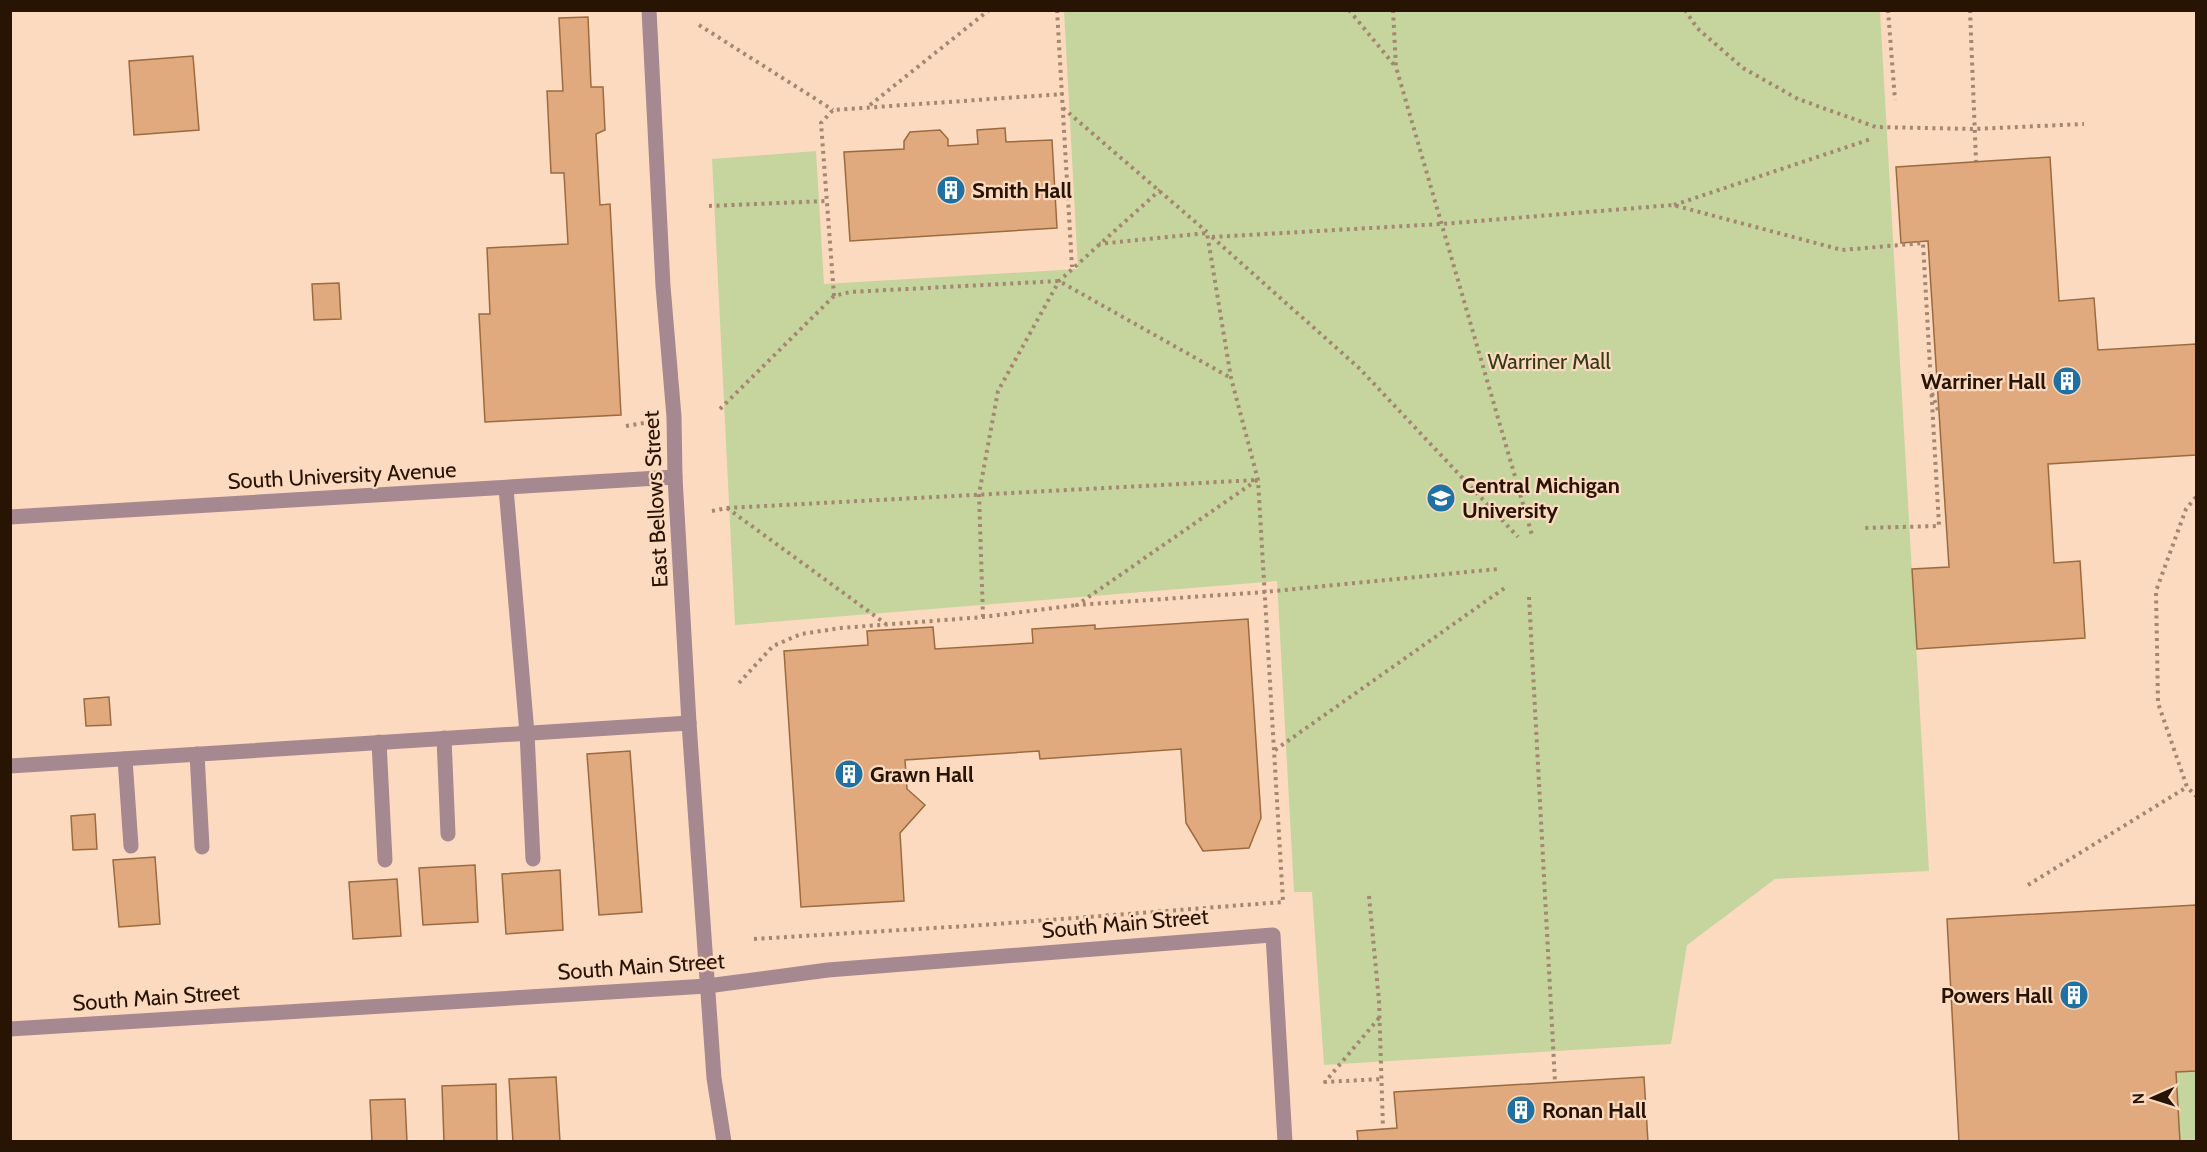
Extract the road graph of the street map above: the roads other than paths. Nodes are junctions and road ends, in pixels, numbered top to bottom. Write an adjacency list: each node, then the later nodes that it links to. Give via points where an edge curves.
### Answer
1 (649, 10): 2 (street, East Bellows Street)
2 (675, 477): 3 (street, South University Avenue); 5 (street, East Bellows Street)
3 (506, 488): 4 (street, South University Avenue); 6 (street)
4 (10, 517)
5 (689, 723): 6 (street); 17 (street, East Bellows Street)
6 (527, 733): 7 (street); 15 (street)
7 (444, 738): 8 (street); 12 (street)
8 (379, 742): 9 (street); 16 (street)
9 (197, 754): 10 (street); 14 (street)
10 (125, 759): 11 (street); 13 (street)
11 (10, 766)
12 (448, 834)
13 (131, 846)
14 (202, 847)
15 (533, 859)
16 (386, 860)
17 (707, 986): 18 (street, South Main Street); 19 (street, East Bellows Street, via 714,1078); 20 (street, South Main Street, via 838,969 1273,935)
18 (10, 1029)
19 (724, 1142)
20 (1286, 1142)

